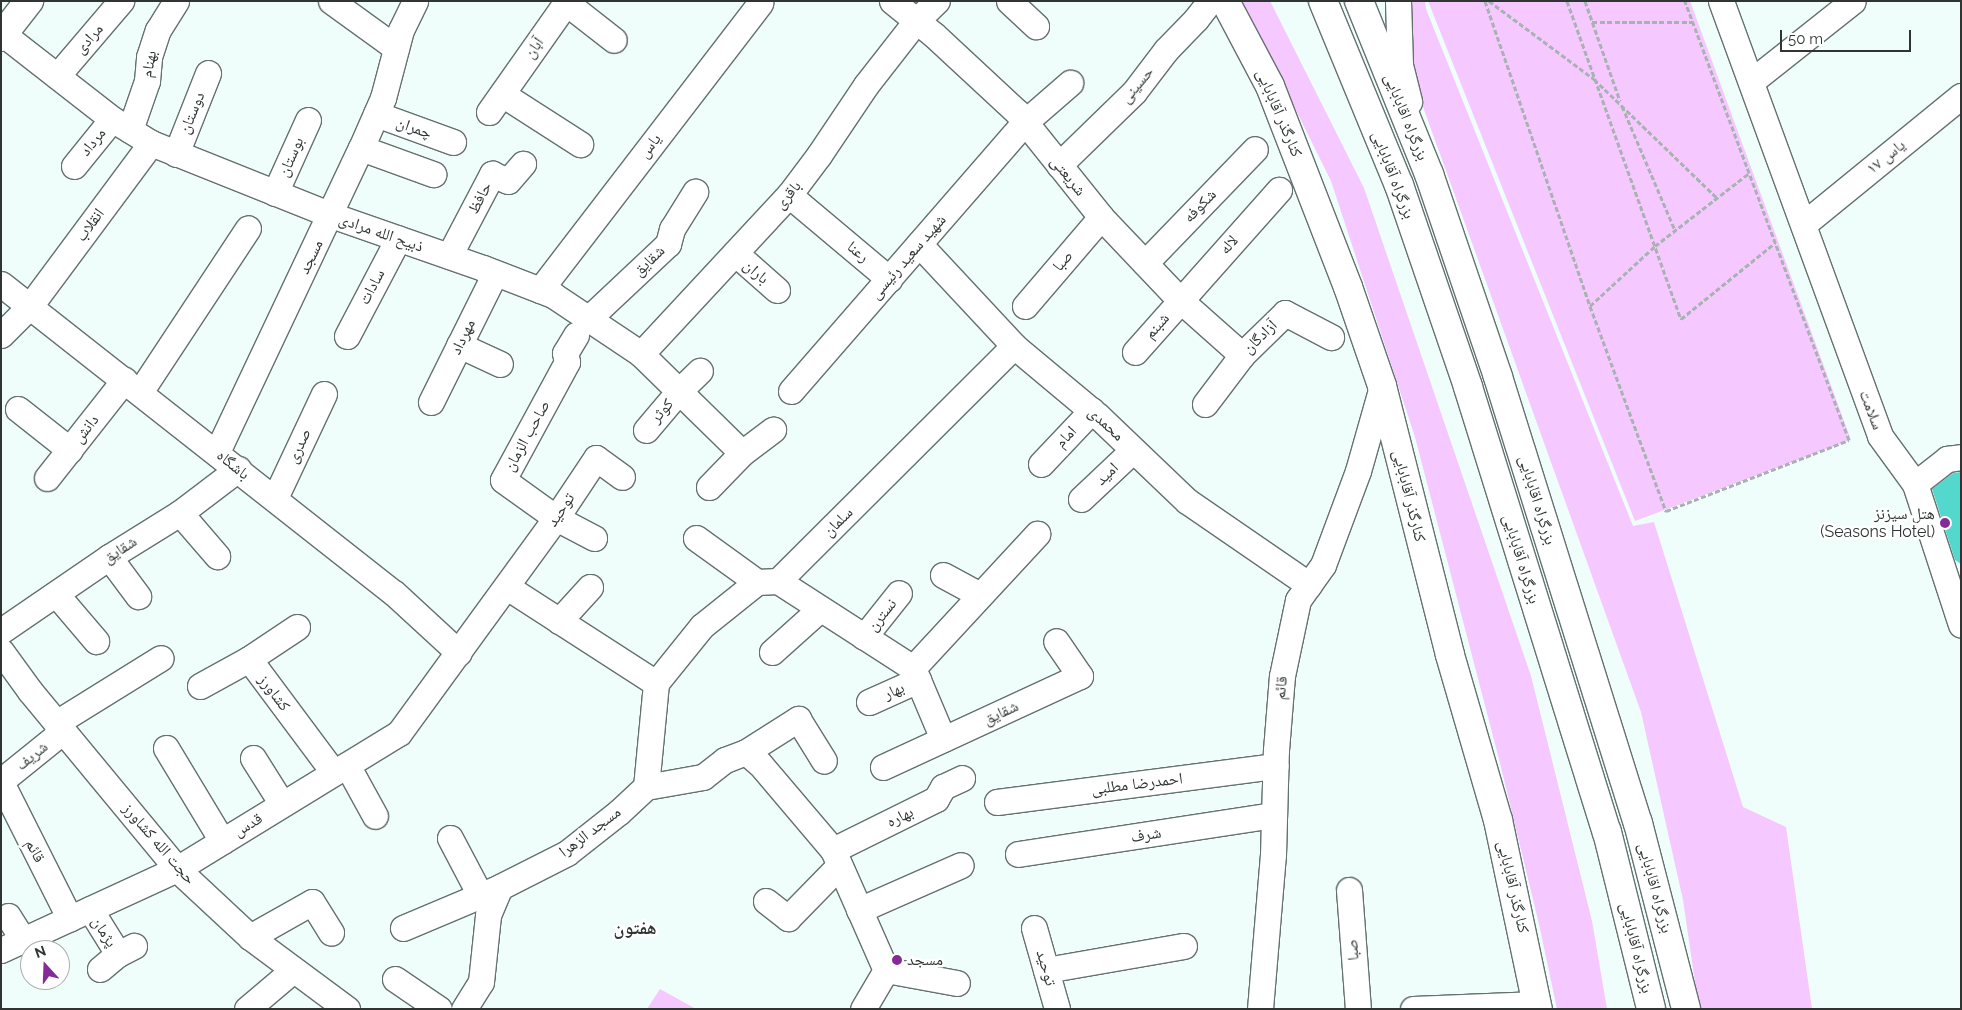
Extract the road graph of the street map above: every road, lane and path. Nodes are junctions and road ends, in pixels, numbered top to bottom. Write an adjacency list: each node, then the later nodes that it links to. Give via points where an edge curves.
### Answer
1 (29, 1): 29 (main road)
2 (121, 1): 33 (street, مرادی)
3 (176, 1): 43 (street, بهنام, via 158,30 149,57 147,81)
4 (331, 1): 31 (street)
5 (415, 1): 31 (street, مسجد)
6 (892, 1): 25 (street, شریعتی)
7 (937, 1): 25 (street)
8 (1009, 1): 28 (street)
9 (1210, 1): 51 (street, حسینی, via 1134,92)
10 (1225, 1): 94 (main road, کنارگذر آقابابایی, via 1270,86 1348,287)
11 (1312, 1): 40 (main road)
12 (1323, 1): 40 (main road, بزرگراه اقابابایی)
13 (1359, 1): 52 (main road, بزرگراه اقابابایی)
14 (1398, 1): 52 (street, via 1400,65)
15 (1485, 1): 81 (path)
16 (1489, 1): 35 (path)
17 (1567, 1): 35 (path)
18 (1585, 1): 26 (path)
19 (1685, 1): 27 (path)
20 (1721, 1): 104 (street, سلامت)
21 (1729, 1): 34 (street, سلامت)
22 (1853, 1): 34 (street)
23 (565, 2): 30 (street); 46 (street, آبان, via 495,103)
24 (760, 3): 76 (street, یاس)
25 (916, 21): 42 (street, شریعتی); 59 (street, باقری, via 866,85)
26 (1592, 22): 27 (path); 38 (path)
27 (1693, 22): 54 (path)
28 (1036, 26)
29 (2, 35): 33 (street, ذبیح الله مرادی)
30 (614, 40)
31 (396, 48): 39 (street, مسجد)
32 (208, 73): 49 (street, دوستان)
33 (57, 76): 43 (street, ذبیح الله مرادی)
34 (1757, 77): 63 (street, سلامت)
35 (1594, 79): 38 (path); 69 (path)
36 (1070, 83): 42 (street, شهید سعید رئیسی)
37 (1961, 96): 63 (street, یاس ۱۷)
38 (1621, 103): 60 (path); 65 (path)
39 (376, 114): 44 (street, چمران); 47 (street, مسجد)
40 (1371, 117): 201 (main road, بزرگراه آقابابایی, via 1399,185 1470,396 1607,832)
41 (308, 120): 58 (street, بوستان)
42 (1025, 122): 51 (street, شریعتی); 68 (street, شهید سعید رئیسی)
43 (121, 124): 45 (street, ذبیح الله مرادی); 53 (street, مرداد)
44 (453, 142)
45 (151, 143): 49 (street, ذبیح الله مرادی); 79 (street, انقلاب)
46 (580, 144)
47 (361, 148): 55 (street); 61 (street, مسجد)
48 (1255, 149): 72 (street, شکوفه)
49 (176, 154): 58 (street, ذبیح الله مرادی)
50 (523, 164): 71 (street, حافظ, via 508,181 492,174)
51 (1059, 165): 62 (street, شریعتی)
52 (1425, 165): 202 (main road, بزرگراه اقابابایی, via 1498,377 1635,814)
53 (74, 166)
54 (1749, 173): 60 (path); 67 (path)
55 (433, 174)
56 (1279, 190): 78 (street, لاله)
57 (695, 192): 82 (street, شقایق, via 672,229 668,244)
58 (275, 193): 61 (street, ذبیح الله مرادی)
59 (789, 195): 70 (street, باقری); 74 (street, رعنا)
60 (1716, 197): 65 (path)
61 (331, 215): 66 (street, ذبیح الله مرادی); 107 (street, مسجد)
62 (1101, 216): 72 (street, شریعتی); 80 (street, صبا)
63 (1810, 219): 104 (street, سلامت)
64 (248, 228): 93 (street, دانش)
65 (1675, 230): 69 (path)
66 (398, 239): 71 (street, ذبیح الله مرادی); 84 (street, سادات)
67 (1775, 243): 69 (path, via 1681,319); 81 (path, via 1849,440 1666,511)
68 (919, 244): 74 (street, شهید سعید رئیسی); 87 (street, محمدی)
69 (1655, 246): 81 (path)
70 (735, 253): 77 (street, باران); 89 (street, باقری)
71 (449, 256): 73 (street, ذبیح الله مرادی)
72 (1145, 263): 78 (street, شریعتی)
73 (495, 273): 76 (street, ذبیح الله مرادی); 86 (street, مهرداد)
74 (889, 279): 96 (street, شهید سعید رئیسی)
75 (1, 284): 79 (street, باشگاه)
76 (540, 290): 82 (street, ذبیح الله مرادی, via 553,295)
77 (777, 290)
78 (1180, 300): 88 (street, شبنم); 90 (street, شریعتی)
79 (30, 306): 83 (street, انقلاب); 93 (street, باشگاه)
80 (1024, 306)
81 (1590, 306)
82 (582, 327): 89 (street, ذبیح الله مرادی); 119 (street, صاحب الزمان, via 565,353 567,362 504,480)
83 (1, 335)
84 (347, 336)
85 (1331, 338): 90 (street, آزادگان, via 1286,313)
86 (459, 345): 91 (street); 98 (street, مهرداد)
87 (1014, 346): 101 (street, محمدی); 126 (street, سلمان)
88 (1135, 352)
89 (641, 354): 95 (street, ذبیح الله مرادی)
90 (1242, 355): 99 (street, آزادگان)
91 (500, 364)
92 (700, 371): 95 (street, کوثر)
93 (132, 386): 105 (street, دانش); 107 (street, باشگاه)
94 (1382, 386): 127 (street, قائم, via 1358,471 1323,565); 191 (main road, کنارگذر آقابابایی, via 1450,655 1498,820)
95 (679, 391): 102 (street, کوثر); 108 (street, ذبیح الله مرادی)
96 (791, 391)
97 (324, 394): 116 (street, صدری)
98 (431, 402)
99 (1205, 404)
100 (18, 409): 105 (street)
101 (1092, 410): 106 (street, محمدی); 110 (street, امام)
102 (646, 430)
103 (773, 430): 108 (street)
104 (1884, 435): 114 (street)
105 (70, 450): 113 (street, دانش)
106 (1133, 450): 117 (street, امید); 127 (street, محمدی, via 1187,502)
107 (217, 452): 111 (street, باشگاه)
108 (742, 453): 115 (street)
109 (1961, 458): 114 (street, via 1947,459)
110 (1041, 464)
111 (238, 469): 116 (street, باشگاه); 118 (street, شقایق)
112 (622, 476): 119 (street, توحید, via 596,458)
113 (48, 478)
114 (1915, 484): 136 (street)
115 (709, 488)
116 (275, 498): 144 (street, باشگاه, via 394,593)
117 (1081, 499)
118 (180, 513): 123 (street); 124 (street, شقایق)
119 (556, 518): 121 (street); 128 (street, توحید)
120 (1037, 534): 133 (street)
121 (594, 538)
122 (696, 538): 126 (street)
123 (216, 556)
124 (109, 557): 131 (street, شقایق); 132 (street)
125 (943, 575): 133 (street)
126 (767, 582): 134 (street); 148 (street, سلمان, via 702,626)
127 (1309, 585): 157 (street, قائم, via 1298,600 1282,676)
128 (506, 587): 135 (street); 144 (street, توحید)
129 (590, 587): 135 (street)
130 (899, 593): 139 (street, نسترن)
131 (56, 594): 138 (street, شقایق); 140 (street)
132 (138, 596)
133 (980, 596): 147 (street)
134 (820, 609): 139 (street); 143 (street)
135 (559, 621): 148 (street)
136 (1961, 625)
137 (297, 627): 146 (street, کشاورز)
138 (1, 631)
139 (864, 637): 147 (street)
140 (96, 640)
141 (1056, 642): 152 (street, شقایق, via 1080,676)
142 (1, 651): 151 (street, حجت الله کشاورز)
143 (772, 652)
144 (459, 653): 159 (street, قدس, via 399,733)
145 (161, 658): 151 (street, شریف)
146 (249, 659): 149 (street); 159 (street, کشاورز)
147 (916, 674): 150 (street, بهار); 152 (street)
148 (656, 683): 162 (street)
149 (200, 686)
150 (869, 702)
151 (60, 727): 161 (street, شریف); 172 (street, حجت الله کشاورز)
152 (943, 739): 158 (street, شقایق)
153 (166, 748): 168 (street)
154 (746, 752): 156 (street, via 798,719); 162 (street, via 725,760 703,778); 170 (street, via 760,764)
155 (254, 758): 164 (street)
156 (824, 761)
157 (1276, 766): 163 (street, احمدرضا مطلبی); 165 (street, قائم)
158 (883, 767)
159 (340, 769): 164 (street, قدس); 166 (street, کشاورز)
160 (962, 778): 170 (street, بهاره, via 943,787 936,799)
161 (1, 782): 177 (street, قائم)
162 (646, 787): 174 (street, مسجد الزهرا, via 567,853)
163 (998, 802)
164 (282, 804): 168 (street, قدس)
165 (1274, 815): 169 (street, شرف); 198 (street, قائم)
166 (375, 816)
167 (450, 838): 174 (street)
168 (222, 841): 172 (street, قدس)
169 (1018, 854)
170 (836, 858): 175 (street, بهاره, via 788,918); 176 (street)
171 (961, 865): 176 (street)
172 (176, 869): 177 (street, قدس); 182 (street, حجت الله کشاورز)
173 (1349, 890): 199 (street, صبا)
174 (490, 891): 179 (street, مسجد الزهرا); 195 (street, via 481,982)
175 (766, 901)
176 (859, 910): 187 (street)
177 (80, 914): 183 (street, قدس); 185 (street, پژمان)
178 (8, 916): 183 (street)
179 (403, 928)
180 (1034, 928): 188 (street, توحید)
181 (331, 932): 182 (street, via 312,902)
182 (250, 936): 186 (street, حجت الله کشاورز)
183 (12, 945)
184 (1184, 946): 188 (street)
185 (118, 956)
186 (293, 970): 192 (street); 193 (street, حجت الله کشاورز)
187 (886, 970): 190 (street); 196 (street)
188 (1046, 970): 197 (street, توحید)
189 (395, 979): 194 (street)
190 (957, 983)
191 (1538, 1006): 200 (street)
192 (247, 1009)
193 (346, 1009)
194 (439, 1009)
195 (464, 1009)
196 (863, 1009)
197 (1058, 1009)
198 (1260, 1009)
199 (1358, 1009)
200 (1413, 1009)
201 (1651, 1009)
202 (1686, 1009)

